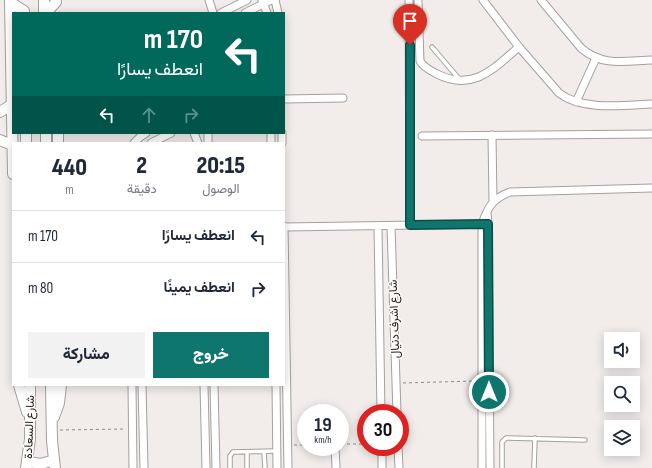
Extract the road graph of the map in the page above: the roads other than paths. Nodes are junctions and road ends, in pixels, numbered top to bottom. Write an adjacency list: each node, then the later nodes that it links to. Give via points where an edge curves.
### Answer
1 (24, 0): 13 (street)
2 (44, 0): 14 (street)
3 (209, 0): 17 (street)
4 (247, 0): 18 (street)
5 (275, 0): 21 (street)
6 (409, 0): 22 (street)
7 (418, 0): 23 (street)
8 (482, 0): 27 (street)
9 (542, 0): 28 (street, via 581,48)
10 (10, 1): 13 (street); 35 (street)
11 (56, 1): 15 (street); 16 (street)
12 (266, 1): 19 (street); 20 (street)
13 (24, 12)
14 (45, 12)
15 (46, 12)
16 (57, 12)
17 (213, 12)
18 (223, 12)
19 (247, 12)
20 (267, 12)
21 (278, 12)
22 (409, 18): 23 (street); 24 (street)
23 (419, 18): 25 (street)
24 (410, 30): 25 (street); 49 (street)
25 (419, 30): 30 (street, via 422,64 443,77)
26 (432, 47): 30 (lane)
27 (519, 47): 30 (street, via 487,74); 33 (street, via 559,93)
28 (596, 58): 29 (street, via 611,61); 33 (street)
29 (652, 60)
30 (461, 81)
31 (343, 98): 32 (street)
32 (285, 99)
33 (576, 102): 34 (street, via 593,105)
34 (652, 104)
35 (11, 106): 36 (street); 45 (street)
36 (0, 112)
37 (144, 134): 43 (street)
38 (169, 134): 44 (street)
39 (652, 134): 40 (street)
40 (492, 135): 41 (street); 47 (street)
41 (422, 136)
42 (0, 140): 45 (street)
43 (135, 142)
44 (153, 142)
45 (12, 145)
46 (652, 188): 47 (street, via 515,192 501,196)
47 (493, 202): 48 (street, via 487,210)
48 (485, 224): 49 (street); 89 (street); 90 (street)
49 (410, 225): 52 (street)
50 (285, 226): 51 (street)
51 (378, 226): 52 (street); 63 (street, شارع اشرف دنيال)
52 (391, 226): 64 (street, شارع اشرف دنيال)
53 (285, 281): 85 (street)
54 (19, 386): 65 (street)
55 (30, 386): 65 (street, شارع السعادة)
56 (51, 386): 66 (street, شارع السعادة)
57 (61, 386): 66 (street)
58 (132, 386): 77 (street)
59 (142, 386): 78 (street)
60 (204, 386): 79 (street)
61 (214, 386): 80 (street)
62 (276, 386): 69 (street)
63 (381, 404)
64 (397, 404)
65 (30, 425): 76 (street, شارع السعادة)
66 (51, 429): 75 (street, شارع السعادة)
67 (535, 438): 68 (lane); 91 (lane, via 504,439); 92 (lane)
68 (585, 440)
69 (277, 451): 71 (lane); 84 (street)
70 (247, 452): 71 (lane); 81 (lane, via 233,452); 82 (lane)
71 (264, 452): 83 (lane)
72 (335, 456): 86 (street)
73 (382, 456): 87 (street)
74 (398, 456): 88 (street)
75 (54, 464): 76 (street)
76 (27, 465)
77 (133, 468)
78 (144, 468)
79 (206, 468)
80 (216, 468)
81 (230, 468)
82 (247, 468)
83 (265, 468)
84 (277, 468)
85 (288, 468)
86 (336, 468)
87 (382, 468)
88 (399, 468)
89 (482, 468)
90 (490, 468)
91 (502, 468)
92 (534, 468)

